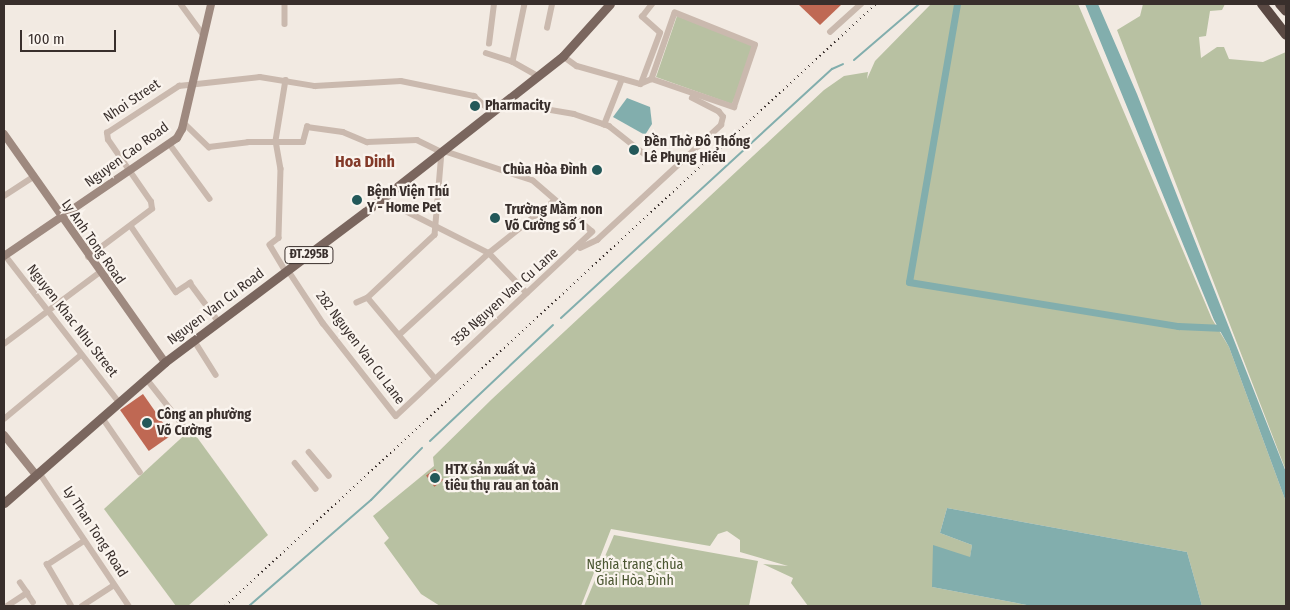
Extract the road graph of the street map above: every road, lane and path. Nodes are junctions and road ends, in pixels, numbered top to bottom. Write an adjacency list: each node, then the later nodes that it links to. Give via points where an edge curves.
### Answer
1 (181, 4): 17 (street)
2 (211, 4): 17 (main road, Nguyen Cao Road)
3 (285, 4): 13 (street)
4 (494, 4): 18 (street)
5 (525, 4): 21 (street)
6 (552, 4): 14 (street)
7 (610, 4): 20 (main road, Nguyen Van Cu Road / ĐT.295B)
8 (652, 4): 26 (street, via 642,17 660,33)
9 (861, 4): 15 (street)
10 (1262, 4): 16 (highway)
11 (1280, 4): 12 (highway)
12 (1286, 11)
13 (285, 24)
14 (547, 28)
15 (830, 32)
16 (1286, 35)
17 (204, 36): 27 (main road, Nguyen Cao Road)
18 (490, 44)
19 (486, 53): 21 (street)
20 (563, 56): 22 (main road, Nguyen Van Cu Road / ĐT.295B); 23 (street, via 577,66)
21 (513, 62): 22 (street)
22 (538, 76): 29 (main road, Nguyen Van Cu Road / ĐT.295B)
23 (622, 79): 26 (street); 32 (street)
24 (652, 79): 24 (street, via 734,107 755,45 675,14); 26 (street)
25 (286, 80): 27 (street, via 260,77); 30 (street, via 323,86 401,81 474,96); 34 (street)
26 (640, 84)
27 (193, 86): 31 (main road, Nguyen Cao Road); 38 (street, Nhoi Street, via 166,92 108,131 108,140)
28 (692, 98): 47 (street, via 719,112 723,117 721,125 597,240)
29 (504, 102): 30 (main road, Nguyen Van Cu Road / ĐT.295B); 32 (street, via 574,114)
30 (492, 112): 36 (main road, Nguyen Van Cu Road / ĐT.295B)
31 (184, 124): 34 (street, via 209,147); 35 (main road, Nguyen Cao Road, via 177,138)
32 (604, 125): 37 (street)
33 (4, 134): 39 (main road, Ly Anh Tong Road)
34 (276, 141): 36 (street, 358 Nguyen Van Cu Lane, via 303,142 307,127 343,132 367,142 418,140); 51 (street, 282 Nguyen Van Cu Lane, via 281,169 280,231 278,240 270,245)
35 (169, 143): 38 (main road, Nguyen Cao Road); 41 (street)
36 (443, 151): 42 (main road, Nguyen Van Cu Road / ĐT.295B); 43 (street, 358 Nguyen Van Cu Lane, via 533,181); 46 (street)
37 (647, 156)
38 (128, 171): 44 (main road, Nguyen Cao Road); 45 (street, Nhoi Street, via 152,206 150,212)
39 (33, 177): 40 (street); 44 (main road, Ly Anh Tong Road)
40 (4, 196)
41 (210, 199)
42 (382, 199): 46 (street); 51 (main road, Nguyen Van Cu Road / ĐT.295B)
43 (554, 201): 47 (street, 358 Nguyen Van Cu Lane, via 592,230); 48 (street)
44 (60, 218): 49 (main road, Nguyen Cao Road); 50 (main road, Ly Anh Tong Road)
45 (131, 226): 50 (street, Nhoi Street); 57 (street, via 176,292 190,282)
46 (438, 227): 48 (street); 54 (street, via 435,235)
47 (576, 250): 53 (street, 358 Nguyen Van Cu Lane)
48 (489, 253): 53 (street); 58 (street)
49 (5, 255): 56 (street, Nguyen Khac Nhu Street)
50 (88, 258): 52 (main road, Ly Anh Tong Road)
51 (287, 271): 57 (main road, Nguyen Van Cu Road / ĐT.295B); 67 (street, 282 Nguyen Van Cu Lane, via 322,323)
52 (99, 273): 56 (street); 62 (main road, Ly Anh Tong Road)
53 (527, 293): 65 (street, 358 Nguyen Van Cu Lane)
54 (368, 298): 55 (street); 58 (street)
55 (357, 303)
56 (47, 312): 60 (street); 61 (street, Nguyen Khac Nhu Street)
57 (219, 322): 59 (main road, Nguyen Van Cu Road / ĐT.295B)
58 (399, 335): 65 (street)
59 (194, 340): 62 (main road, Nguyen Van Cu Road / ĐT.295B); 63 (street)
60 (4, 344)
61 (81, 355): 66 (street, Nguyen Khac Nhu Street); 69 (street)
62 (165, 362): 64 (main road, Nguyen Van Cu Road / ĐT.295B)
63 (216, 375)
64 (146, 378): 66 (main road, Nguyen Van Cu Road / ĐT.295B); 70 (street)
65 (435, 378): 67 (street, 358 Nguyen Van Cu Lane)
66 (119, 402): 68 (main road, Nguyen Van Cu Road / ĐT.295B)
67 (396, 416)
68 (102, 417): 74 (street); 75 (main road, Nguyen Van Cu Road / ĐT.295B)
69 (4, 420)
70 (184, 426)
71 (4, 435): 75 (main road, Ly Than Tong Road)
72 (309, 452): 76 (street)
73 (295, 463): 77 (street)
74 (140, 472)
75 (37, 473): 78 (main road, Nguyen Van Cu Road / ĐT.295B); 79 (street, Ly Than Tong Road)
76 (328, 476)
77 (316, 489)
78 (4, 502)
79 (84, 541): 81 (street, Ly Than Tong Road); 85 (street, via 48,565)
80 (20, 583): 82 (street)
81 (114, 585): 86 (street); 87 (street, Ly Than Tong Road)
82 (27, 593): 83 (street); 84 (street)
83 (33, 602)
84 (7, 606)
85 (71, 606)
86 (82, 606)
87 (129, 606)

